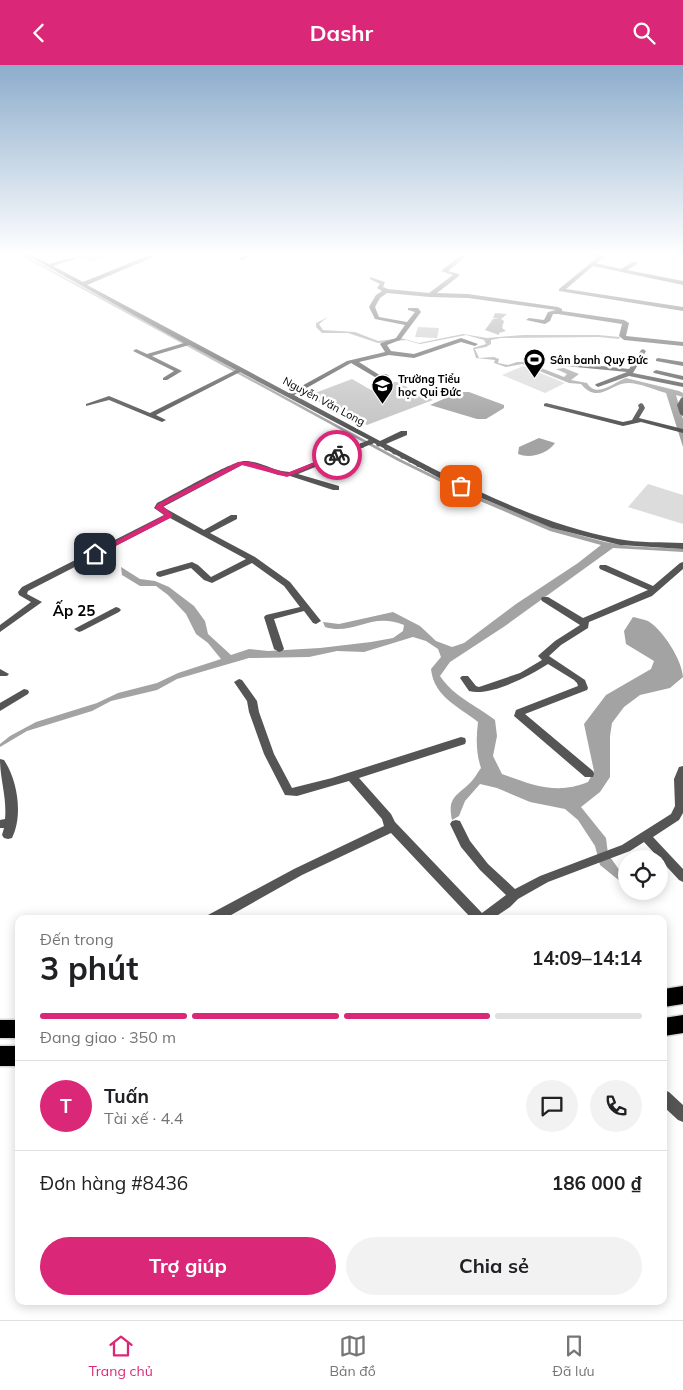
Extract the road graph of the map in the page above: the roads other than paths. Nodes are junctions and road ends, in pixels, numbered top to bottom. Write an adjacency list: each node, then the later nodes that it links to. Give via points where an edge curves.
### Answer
1 (133, 312): 7 (street, Nguyễn Văn Long)
2 (373, 312): 6 (street, via 377,318)
3 (418, 312): 6 (street)
4 (558, 313): 5 (street, via 550,313 545,322); 9 (street, via 624,322 624,338)
5 (528, 320)
6 (408, 324): 12 (street, via 398,339 382,345)
7 (189, 343): 14 (street); 20 (street, Nguyễn Văn Long)
8 (475, 344): 12 (street, via 461,340 414,356)
9 (683, 344)
10 (136, 351): 14 (street)
11 (643, 351): 22 (street)
12 (389, 353): 17 (street)
13 (670, 354): 15 (street)
14 (146, 356): 25 (street, via 179,372)
15 (683, 358)
16 (658, 360): 19 (street)
17 (353, 361): 23 (street, via 380,378); 28 (street)
18 (555, 363): 22 (street)
19 (683, 364)
20 (240, 370): 28 (street, Nguyễn Văn Long); 34 (street)
21 (656, 372): 24 (street)
22 (630, 373): 26 (street); 27 (street)
23 (386, 376)
24 (683, 377)
25 (165, 379)
26 (598, 385)
27 (683, 385)
28 (290, 395): 39 (street, Nguyễn Văn Long)
29 (683, 399): 33 (street, via 680,405)
30 (88, 405): 34 (street, via 109,398)
31 (546, 405): 35 (street, via 623,424)
32 (641, 405): 35 (street)
33 (683, 414)
34 (151, 415): 36 (street)
35 (635, 419): 37 (street)
36 (162, 420)
37 (683, 431)
38 (404, 433): 39 (street)
39 (376, 443): 40 (street); 45 (street, Nguyễn Văn Long, via 461,486 555,526 620,542)
40 (291, 474): 41 (street); 42 (street, via 241,463 160,505 158,508)
41 (336, 488)
42 (170, 515): 44 (street); 56 (street, via 25,589 23,595 37,603)
43 (234, 517): 44 (street)
44 (204, 533): 46 (street)
45 (683, 546)
46 (252, 559): 49 (street, via 212,580 192,565); 52 (street, via 287,584)
47 (683, 565): 50 (street)
48 (604, 567): 50 (street)
49 (160, 574)
50 (654, 590): 55 (street)
51 (545, 599): 55 (street)
52 (306, 608): 54 (street); 58 (street, via 270,616)
53 (116, 610): 57 (street)
54 (316, 621)
55 (583, 622): 59 (street, via 585,626 543,656)
56 (0, 629)
57 (79, 629)
58 (279, 649)
59 (548, 661): 60 (street, via 523,675 479,690 474,690); 67 (street, via 577,678 583,688 520,712 519,716)
60 (465, 678)
61 (239, 682): 68 (street, via 252,701 269,754 288,790 297,792)
62 (24, 692): 63 (street)
63 (0, 708)
64 (461, 741): 68 (street)
65 (0, 763): 71 (street, via 13,807)
66 (683, 769): 72 (street, via 678,779 681,806 675,817)
67 (589, 774)
68 (351, 776): 69 (street)
69 (390, 824): 75 (street, via 389,829 298,872); 76 (street)
70 (456, 824): 74 (street, via 465,844)
71 (7, 827)
72 (645, 836): 73 (street); 74 (street)
73 (683, 877)
74 (514, 895): 77 (street)
75 (219, 915)
76 (477, 915)
77 (487, 915)
78 (683, 995): 79 (highway)
79 (667, 998)
80 (683, 1024): 81 (highway)
81 (667, 1027)
82 (0, 1029): 83 (highway)
83 (15, 1029)
84 (0, 1056): 85 (highway)
85 (15, 1056)
86 (667, 1100): 87 (street)
87 (683, 1115)

